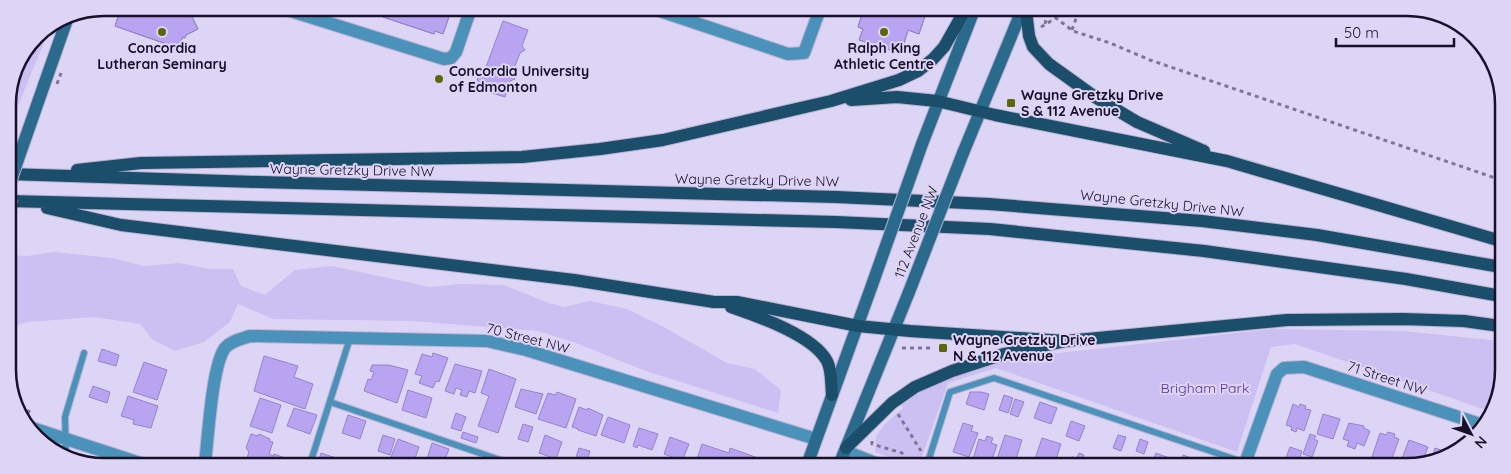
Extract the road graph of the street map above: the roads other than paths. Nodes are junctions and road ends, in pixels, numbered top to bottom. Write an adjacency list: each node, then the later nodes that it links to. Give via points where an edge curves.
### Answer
1 (306, 16): 2 (street, via 442,59 450,58 456,52)
2 (468, 16)
3 (675, 16): 4 (street, via 788,54 804,53)
4 (817, 16)
5 (962, 16): 11 (main road, via 944,46 918,72)
6 (972, 16): 10 (main road, 112 Avenue NW)
7 (1019, 16): 12 (main road, 112 Avenue NW)
8 (1027, 16): 13 (main road, via 1033,47 1050,64 1137,122)
9 (65, 26): 14 (main road, bridge)
10 (938, 101): 11 (main road, via 897,97); 12 (main road); 24 (main road, 112 Avenue NW, bridge)
11 (831, 102): 16 (main road, via 663,140 522,157 141,163)
12 (979, 111): 13 (main road); 25 (main road, 112 Avenue NW, bridge)
13 (1227, 162): 19 (main road)
14 (16, 165)
15 (16, 174): 16 (main road, Wayne Gretzky Drive NW)
16 (27, 175): 20 (main road, Wayne Gretzky Drive NW, via 989,204 1202,221 1317,235)
17 (16, 201): 21 (main road, via 836,222 990,230 1204,250)
18 (16, 201): 22 (main road, via 121,225 566,279)
19 (1495, 239)
20 (1495, 266)
21 (1495, 295)
22 (714, 302): 24 (main road, via 737,302); 29 (main road, via 782,326 814,348 828,362)
23 (1495, 325): 27 (main road, via 1403,319 1287,320)
24 (858, 326): 25 (main road); 29 (main road, 112 Avenue NW)
25 (895, 329): 27 (main road); 36 (main road, 112 Avenue NW)
26 (350, 338): 30 (lane); 34 (street, 70 Street NW, via 487,341 526,350); 38 (street, 70 Street NW, via 250,336 225,348 217,367)
27 (1066, 340): 36 (main road, via 1004,354 915,387 892,403)
28 (84, 353): 33 (lane, via 65,417)
29 (832, 396): 34 (main road, 112 Avenue NW)
30 (330, 402): 39 (lane); 40 (lane)
31 (1477, 423): 46 (street, 71 Street NW, via 1304,367 1284,368 1278,374)
32 (42, 432): 33 (street)
33 (64, 439): 35 (lane); 37 (street)
34 (816, 439): 41 (main road, 112 Avenue NW)
35 (65, 448)
36 (846, 449): 42 (main road, 112 Avenue NW); 43 (street)
37 (124, 458)
38 (206, 458)
39 (312, 458)
40 (494, 458)
41 (809, 458)
42 (843, 458)
43 (866, 458)
44 (929, 458): 45 (lane, via 950,392 994,378)
45 (1228, 458)
46 (1250, 458)

